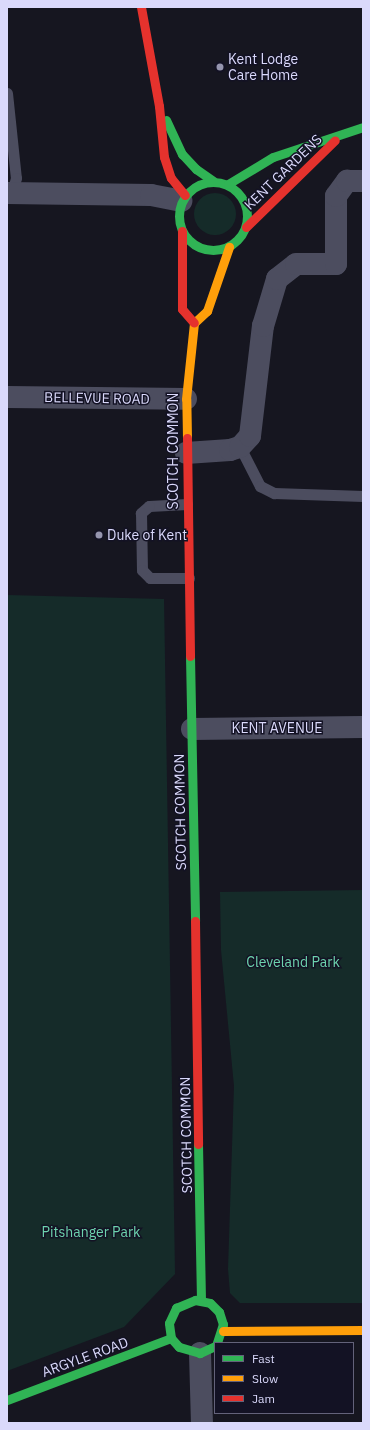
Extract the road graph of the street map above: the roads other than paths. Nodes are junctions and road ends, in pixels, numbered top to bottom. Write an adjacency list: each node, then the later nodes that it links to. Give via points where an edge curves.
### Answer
1 (141, 7): 3 (main road)
2 (7, 93): 9 (lane, via 16,178)
3 (159, 106): 6 (main road, via 182,154 196,169); 10 (main road, via 164,157 171,178)
4 (363, 127): 5 (main road, KENT GARDENS)
5 (339, 136): 8 (main road, KENT GARDENS, via 274,157); 11 (main road, KENT GARDENS)
6 (213, 181): 8 (main road); 10 (main road, via 198,184)
7 (363, 181): 17 (street, via 347,181 336,196 336,264 296,264 277,279 263,326 254,422 250,436)
8 (228, 184): 11 (main road, via 245,201 248,214)
9 (9, 193): 10 (street, via 150,195)
10 (183, 198): 12 (main road, via 178,216)
11 (246, 227): 13 (main road, via 240,238)
12 (182, 231): 13 (main road, via 194,245 206,250); 14 (main road, via 182,309)
13 (229, 247): 14 (main road, via 207,311)
14 (194, 323): 16 (main road, SCOTCH COMMON)
15 (7, 397): 16 (street, BELLEVUE ROAD)
16 (186, 399): 18 (main road, SCOTCH COMMON)
17 (240, 447): 18 (street, via 230,450); 19 (lane, via 260,486 274,493)
18 (186, 452): 20 (main road, SCOTCH COMMON)
19 (363, 496)
20 (187, 504): 21 (main road, SCOTCH COMMON); 21 (lane, via 149,506 141,512 141,520 142,570 150,578)
21 (188, 578): 23 (main road, SCOTCH COMMON)
22 (363, 727): 23 (street, KENT AVENUE)
23 (192, 729): 24 (main road, SCOTCH COMMON)
24 (201, 1300): 26 (main road, via 210,1303 219,1312); 27 (main road, via 183,1303 176,1308 169,1323)
25 (363, 1330): 26 (main road)
26 (223, 1331): 28 (main road)
27 (171, 1338): 29 (main road, via 184,1351); 30 (main road, ARGYLE ROAD)
28 (215, 1342)
29 (211, 1347): 31 (street)
30 (7, 1400)
31 (202, 1423)

